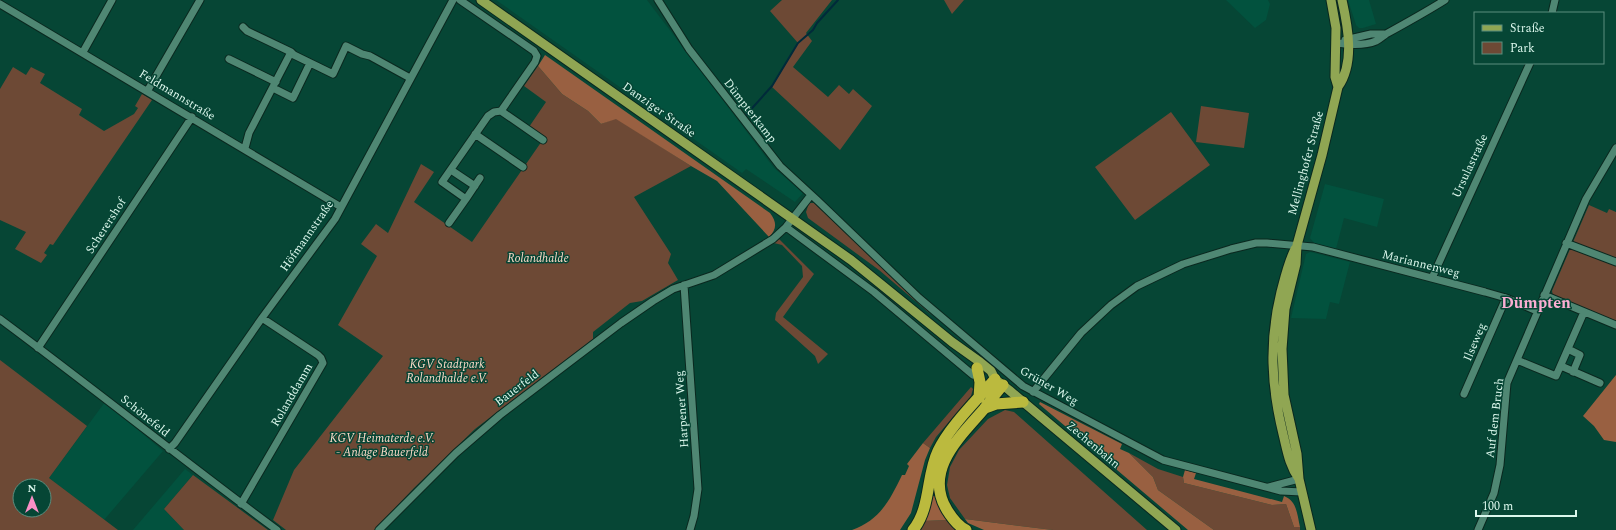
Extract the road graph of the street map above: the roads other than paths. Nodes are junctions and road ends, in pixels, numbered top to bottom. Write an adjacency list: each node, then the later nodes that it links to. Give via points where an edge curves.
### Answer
1 (112, 0): 16 (street)
2 (200, 0): 24 (street)
3 (453, 0): 21 (street, Höfmannstraße)
4 (460, 0): 25 (street, via 534,51 537,56)
5 (481, 0): 38 (main road, Danziger Straße)
6 (658, 0): 35 (street, Dümpterkamp, via 689,49 770,155)
7 (1331, 0): 14 (main road, Mellinghofer Straße)
8 (1342, 0): 15 (main road, Mellinghofer Straße)
9 (1445, 0): 15 (street, via 1384,34 1377,41 1362,44)
10 (1555, 0): 12 (street)
11 (0, 4): 16 (street, Feldmannstraße)
12 (1552, 12)
13 (243, 27): 17 (street)
14 (1337, 42): 15 (street); 23 (main road, Mellinghofer Straße, via 1335,77)
15 (1348, 42): 23 (main road, Mellinghofer Straße, via 1347,65)
16 (82, 52): 24 (street, Feldmannstraße)
17 (291, 52): 19 (street); 22 (street)
18 (229, 59): 22 (street)
19 (310, 63): 21 (street, via 333,74 346,46); 22 (street, via 292,98)
20 (1530, 64): 46 (street, Ursulastraße)
21 (410, 78): 37 (street, Höfmannstraße)
22 (274, 85): 29 (street, via 249,133)
23 (1338, 87): 44 (main road, Mellinghofer Straße)
24 (148, 90): 26 (street, Feldmannstraße)
25 (501, 111): 27 (street, via 491,113); 28 (street)
26 (192, 117): 29 (street, Feldmannstraße); 56 (street, Scherershof)
27 (475, 134): 31 (street); 32 (street)
28 (543, 140)
29 (245, 148): 37 (street, Feldmannstraße)
30 (1616, 148): 43 (street, Auf dem Bruch, via 1593,184)
31 (523, 167)
32 (451, 170): 34 (street); 36 (street, via 442,182)
33 (480, 178): 34 (street)
34 (475, 186): 36 (street)
35 (811, 195): 38 (street, Bauerfeld); 40 (street, Dümpterkamp)
36 (466, 199): 39 (street)
37 (341, 206): 52 (street, Höfmannstraße, via 327,230)
38 (793, 218): 41 (street, Bauerfeld); 42 (main road, Danziger Straße)
39 (449, 223)
40 (841, 223): 64 (street, Grüner Weg, via 919,298 976,348)
41 (786, 227): 47 (street, Bauerfeld, via 773,239 714,275); 60 (street, Zechenbahn)
42 (822, 239): 55 (main road, Zechenbahn, via 869,273)
43 (1566, 243): 45 (street); 48 (street, Auf dem Bruch)
44 (1297, 245): 46 (street, Mariannenweg); 64 (street, Mariannenweg, via 1256,243 1231,249 1183,264 1137,286 1111,305 1081,333); 69 (main road, Mellinghofer Straße, via 1288,262 1274,322 1272,365 1278,415 1290,466)
45 (1616, 262)
46 (1432, 278): 49 (street, Mariannenweg)
47 (684, 285): 74 (street, Bauerfeld, via 637,311 490,423); 75 (street, Harpener Weg, via 698,489)
48 (1544, 295): 50 (street, Auf dem Bruch); 51 (street)
49 (1506, 298): 50 (street, Mariannenweg); 65 (street, Ilseweg)
50 (1537, 311): 58 (street, Auf dem Bruch)
51 (1584, 312): 54 (street); 57 (street)
52 (262, 318): 68 (street, Höfmannstraße); 72 (street, Rolanddamm, via 318,355 323,363)
53 (0, 319): 56 (street, Schönefeld)
54 (1616, 325)
55 (952, 342): 60 (main road, Zechenbahn); 62 (main road, Zechenbahn, via 991,371)
56 (38, 348): 68 (street, Schönefeld)
57 (1568, 350): 59 (street); 61 (street, via 1580,355)
58 (1517, 360): 59 (street, via 1556,376); 80 (street, Auf dem Bruch, via 1507,383 1502,450 1494,493)
59 (1561, 366): 61 (street)
60 (975, 372): 62 (main road, Zechenbahn); 67 (highway, via 980,382)
61 (1573, 372): 63 (street)
62 (999, 382): 66 (main road, Zechenbahn); 67 (highway)
63 (1600, 383)
64 (1033, 392): 70 (street, Grüner Weg, via 1162,460)
65 (1464, 394)
66 (1023, 402): 67 (highway); 78 (main road, Zechenbahn)
67 (981, 403): 76 (highway, via 944,439 937,452 921,518); 77 (highway, via 947,453 941,471 940,489 943,503 951,516)
68 (169, 449): 72 (street, Schönefeld)
69 (1299, 479): 70 (street, Grüner Weg); 71 (main road, Mellinghofer Straße)
70 (1267, 487): 71 (street, Grüner Weg, via 1286,492)
71 (1302, 492): 79 (main road, Mellinghofer Straße)
72 (242, 504): 73 (street, Schönefeld)
73 (277, 530)
74 (379, 530)
75 (690, 530)
76 (913, 530)
77 (966, 530)
78 (1176, 530)
79 (1311, 530)
80 (1478, 530)

